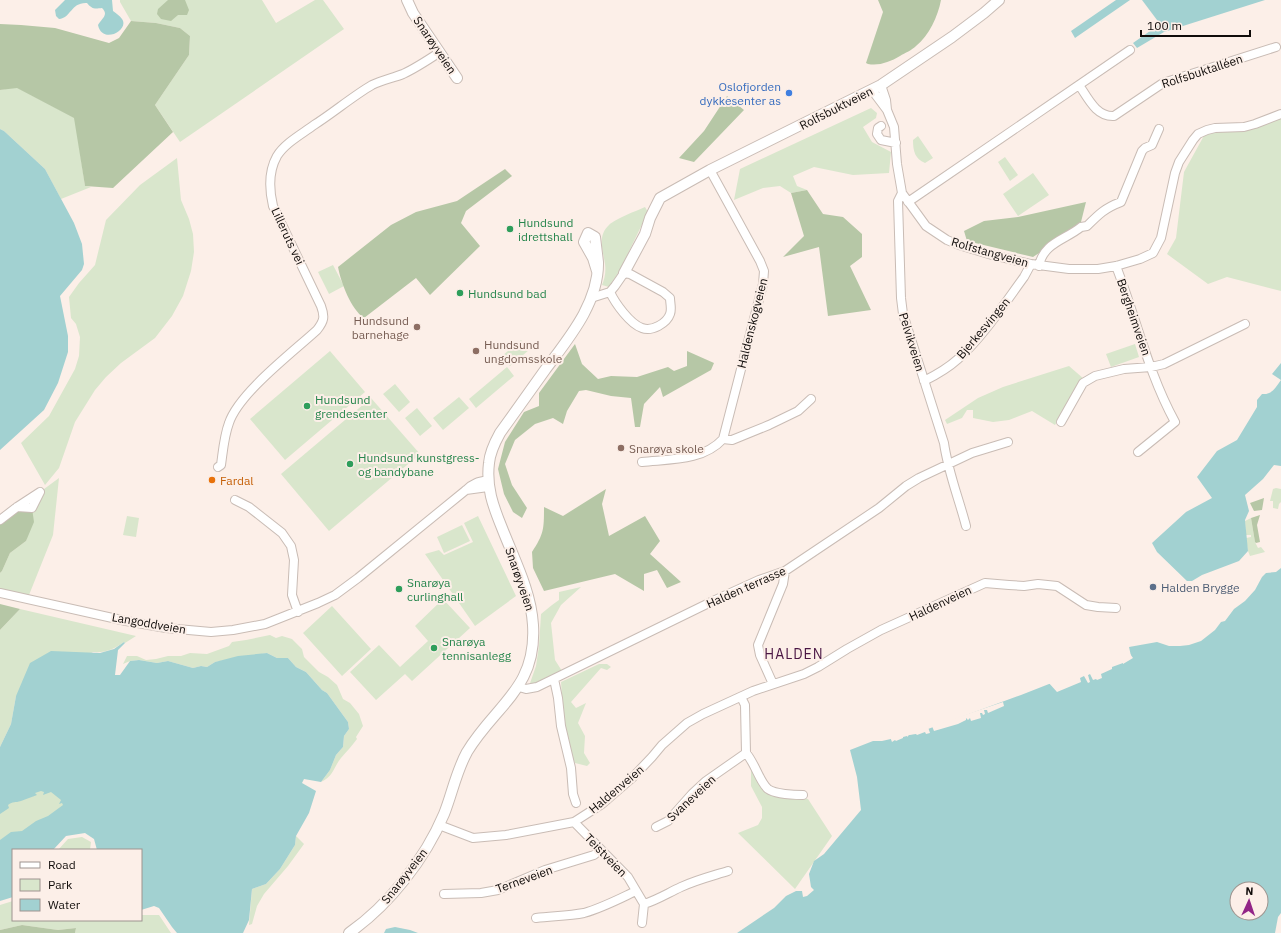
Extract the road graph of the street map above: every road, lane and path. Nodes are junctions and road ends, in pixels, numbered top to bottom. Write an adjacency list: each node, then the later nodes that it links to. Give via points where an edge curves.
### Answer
1 (399, 0): 4 (street, Snarøyveien)
2 (407, 0): 4 (street, Snarøyveien)
3 (999, 0): 10 (street, Rolfsbuktveien, via 984,14)
4 (414, 13): 7 (street, Snarøyveien)
5 (1276, 47): 9 (street, Rolfsbuktalléen, via 1163,83 1114,116 1104,115 1098,111)
6 (1130, 50): 9 (street)
7 (440, 52): 8 (street, Snarøyveien); 34 (street, Lilleruts vei, via 402,75 371,86 294,139 278,155 270,180 270,193 321,306 323,323 262,380 236,409 229,421 221,465)
8 (458, 78)
9 (1079, 85): 17 (street)
10 (877, 88): 14 (street, Rolfstangveien, via 894,127); 15 (street, Rolfsbuktveien)
11 (1281, 114): 20 (street, Rolfstangveien, via 1249,126 1215,128 1198,134 1174,173 1161,238 1153,253)
12 (881, 126): 14 (street, via 877,134 881,140)
13 (1159, 130): 19 (street, Rolfstangveien, via 1152,145 1142,151 1121,202 1103,210 1087,226 1081,227 1046,249)
14 (896, 143): 16 (street, Rolfstangveien)
15 (710, 170): 21 (street, Rolfsbuktveien, via 660,198 645,234); 29 (street, Haldenskogveien, via 764,271 764,284)
16 (902, 193): 17 (street, Rolfstangveien); 26 (street, Pelvikveien, via 898,201 901,303)
17 (908, 202): 19 (street, Rolfstangveien, via 926,226 947,240 992,255)
18 (591, 245): 23 (street, Snarøyveien, via 597,265)
19 (1035, 265): 20 (street, Rolfstangveien, via 1069,269); 26 (street, Bjerkesvingen, via 968,349 944,370)
20 (1116, 266): 25 (street, Bergheimveien)
21 (624, 273): 22 (street); 22 (street, via 647,282 670,298 671,313 664,323 644,329 616,304)
22 (610, 292): 23 (street)
23 (591, 298): 35 (street, Snarøyveien, via 570,336 500,433 491,453)
24 (1245, 324): 25 (street, Bergheimveien, via 1164,364)
25 (1151, 367): 28 (street, Bergheimveien, via 1104,373 1087,380); 31 (street, Bergheimveien, via 1175,422)
26 (924, 382): 33 (street, Pelvikveien, via 944,443)
27 (812, 399): 29 (street, via 798,411 769,425 732,440)
28 (1061, 422)
29 (723, 439): 32 (street, via 715,447 691,457)
30 (1008, 442): 33 (street)
31 (1138, 452)
32 (642, 462)
33 (947, 464): 39 (street, Pelvikveien); 40 (street, Halden terrasse, via 906,486 879,508)
34 (218, 467)
35 (488, 484): 43 (street, Langoddveien, via 475,482 352,583 335,595); 46 (street, Snarøyveien, via 494,509 524,584 532,615 532,649)
36 (235, 500): 43 (street, via 249,507 282,533 291,546 294,560 292,595)
37 (17, 506): 38 (street)
38 (0, 520)
39 (966, 526)
40 (785, 571): 44 (street, Halden terrasse, via 726,595); 45 (street, via 783,584 758,645)
41 (0, 593): 43 (street, Langoddveien, via 146,624 211,632 265,624)
42 (1116, 608): 45 (street, Haldenveien, via 1086,605 1056,586 985,582 881,630 804,674)
43 (298, 612)
44 (554, 679): 46 (street, Halden terrasse, via 531,689); 50 (street)
45 (773, 684): 47 (street, Haldenveien)
46 (519, 687): 52 (street, Snarøyveien, via 468,752 455,779)
47 (741, 697): 48 (street, via 745,705); 51 (street, Haldenveien, via 687,723 662,745 632,778 602,804)
48 (746, 753): 49 (street, via 768,789); 53 (street, Svaneveien, via 706,781 668,821)
49 (803, 796)
50 (576, 803)
51 (574, 822): 52 (street, Haldenveien, via 488,838 473,838); 54 (street, Teistveien)
52 (439, 825): 61 (street, Snarøyveien, via 426,850 402,882 373,913)
53 (656, 827)
54 (600, 850): 56 (street, Teistveien, via 628,877); 57 (street, Terneveien, via 594,855 545,870 498,890)
55 (728, 872): 58 (street, via 701,878)
56 (636, 891): 58 (street, Teistveien); 59 (street, Teistveien, via 584,912)
57 (444, 894)
58 (644, 904): 60 (street)
59 (536, 918)
60 (642, 923)
61 (349, 933)

